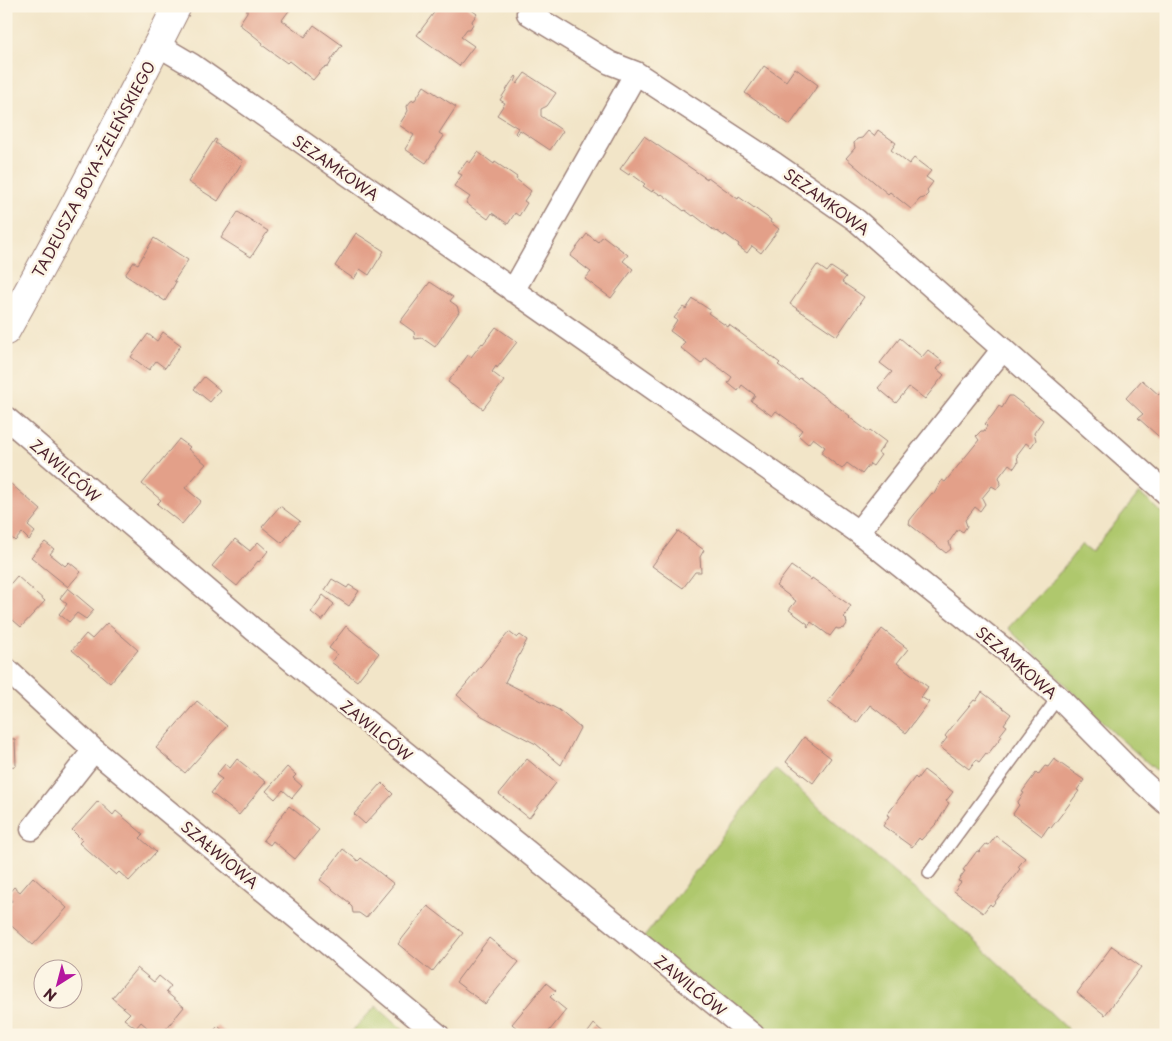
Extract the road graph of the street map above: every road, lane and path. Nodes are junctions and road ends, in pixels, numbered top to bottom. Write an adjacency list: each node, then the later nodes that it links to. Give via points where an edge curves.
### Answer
1 (178, 6): 3 (street, TADEUSZA BOYA-ŻELEŃSKIEGO)
2 (528, 13): 4 (street, SEZAMKOWA, via 610,63)
3 (158, 45): 5 (street, SEZAMKOWA, via 192,65); 6 (street, TADEUSZA BOYA-ŻELEŃSKIEGO)
4 (636, 74): 5 (street); 7 (street, SEZAMKOWA, via 856,220)
5 (513, 292): 10 (street, SEZAMKOWA)
6 (6, 331)
7 (1002, 349): 9 (street, SEZAMKOWA); 10 (street)
8 (6, 418): 18 (street, ZAWILCÓW, via 253,629)
9 (1166, 493)
10 (858, 532): 12 (street, SEZAMKOWA, via 1004,649)
11 (6, 669): 13 (street, SZAŁWIOWA)
12 (1057, 696): 14 (street, SEZAMKOWA); 16 (lane)
13 (94, 750): 15 (street); 17 (street, SZAŁWIOWA)
14 (1166, 803)
15 (32, 829)
16 (929, 873)
17 (438, 1035)
18 (753, 1035)

